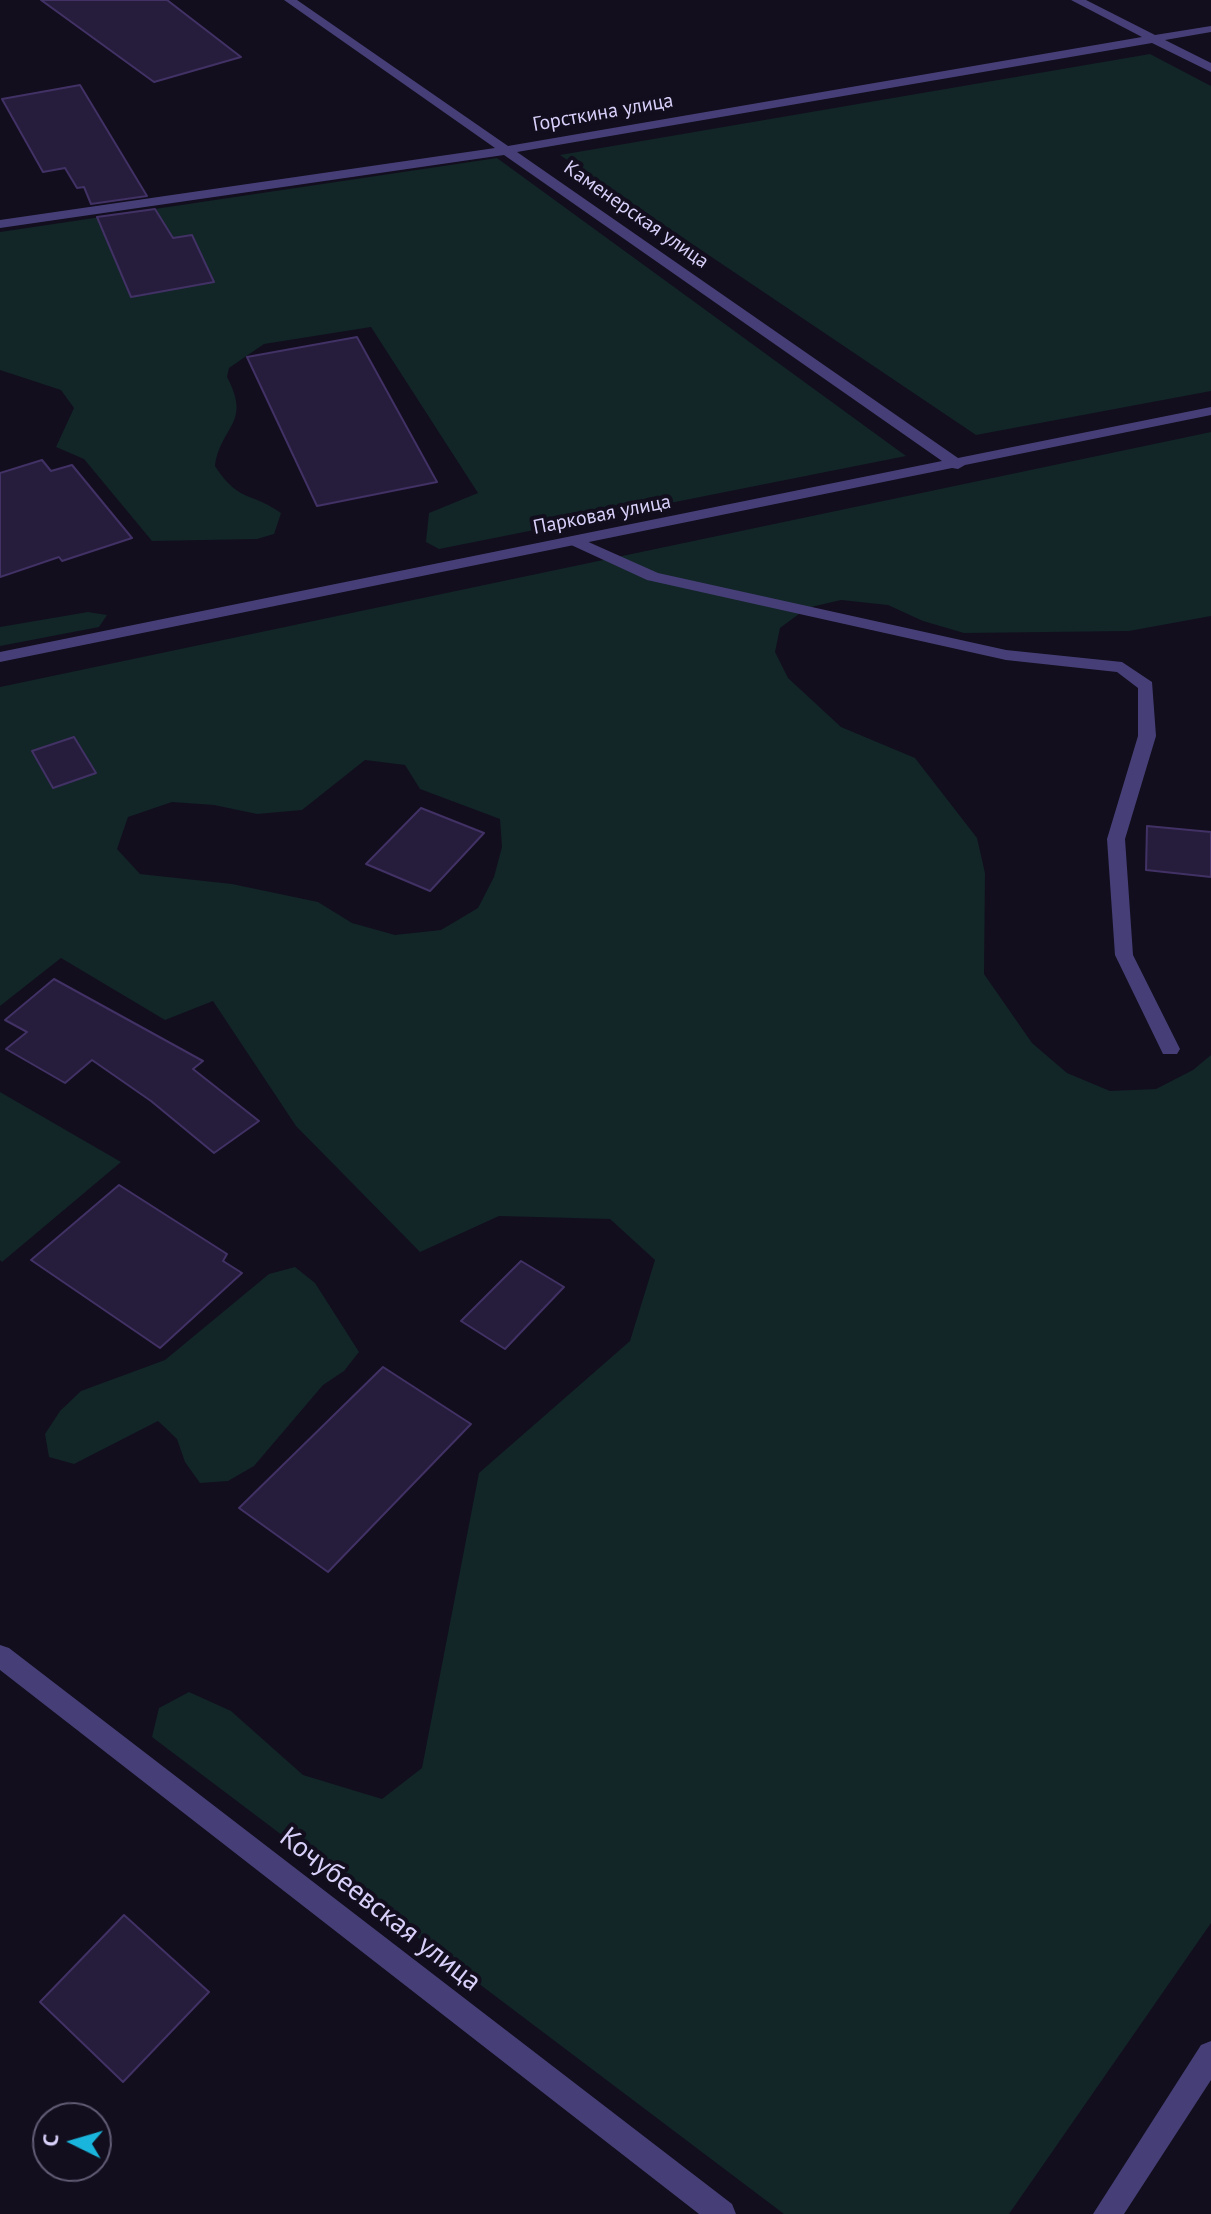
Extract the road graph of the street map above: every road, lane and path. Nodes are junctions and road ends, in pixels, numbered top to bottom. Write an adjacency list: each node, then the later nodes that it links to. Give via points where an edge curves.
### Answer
1 (290, 0): 6 (street, Каменерская улица)
2 (1077, 0): 4 (street)
3 (1211, 29): 4 (street, Горсткина улица)
4 (1154, 37): 5 (street); 6 (street, Горсткина улица)
5 (1211, 68)
6 (509, 150): 7 (street, Горсткина улица); 9 (street, Каменерская улица)
7 (0, 224)
8 (1211, 411): 9 (street, Парковая улица)
9 (958, 465): 10 (street, Парковая улица)
10 (575, 541): 11 (street, Парковая улица); 12 (street, via 653,577 1006,655 1122,667 1146,686 1147,736 1116,839 1124,955)
11 (0, 657)
12 (1170, 1049)
13 (0, 1656): 15 (street, Кочубеевская улица)
14 (1211, 2055): 16 (street)
15 (722, 2214)
16 (1107, 2214)

